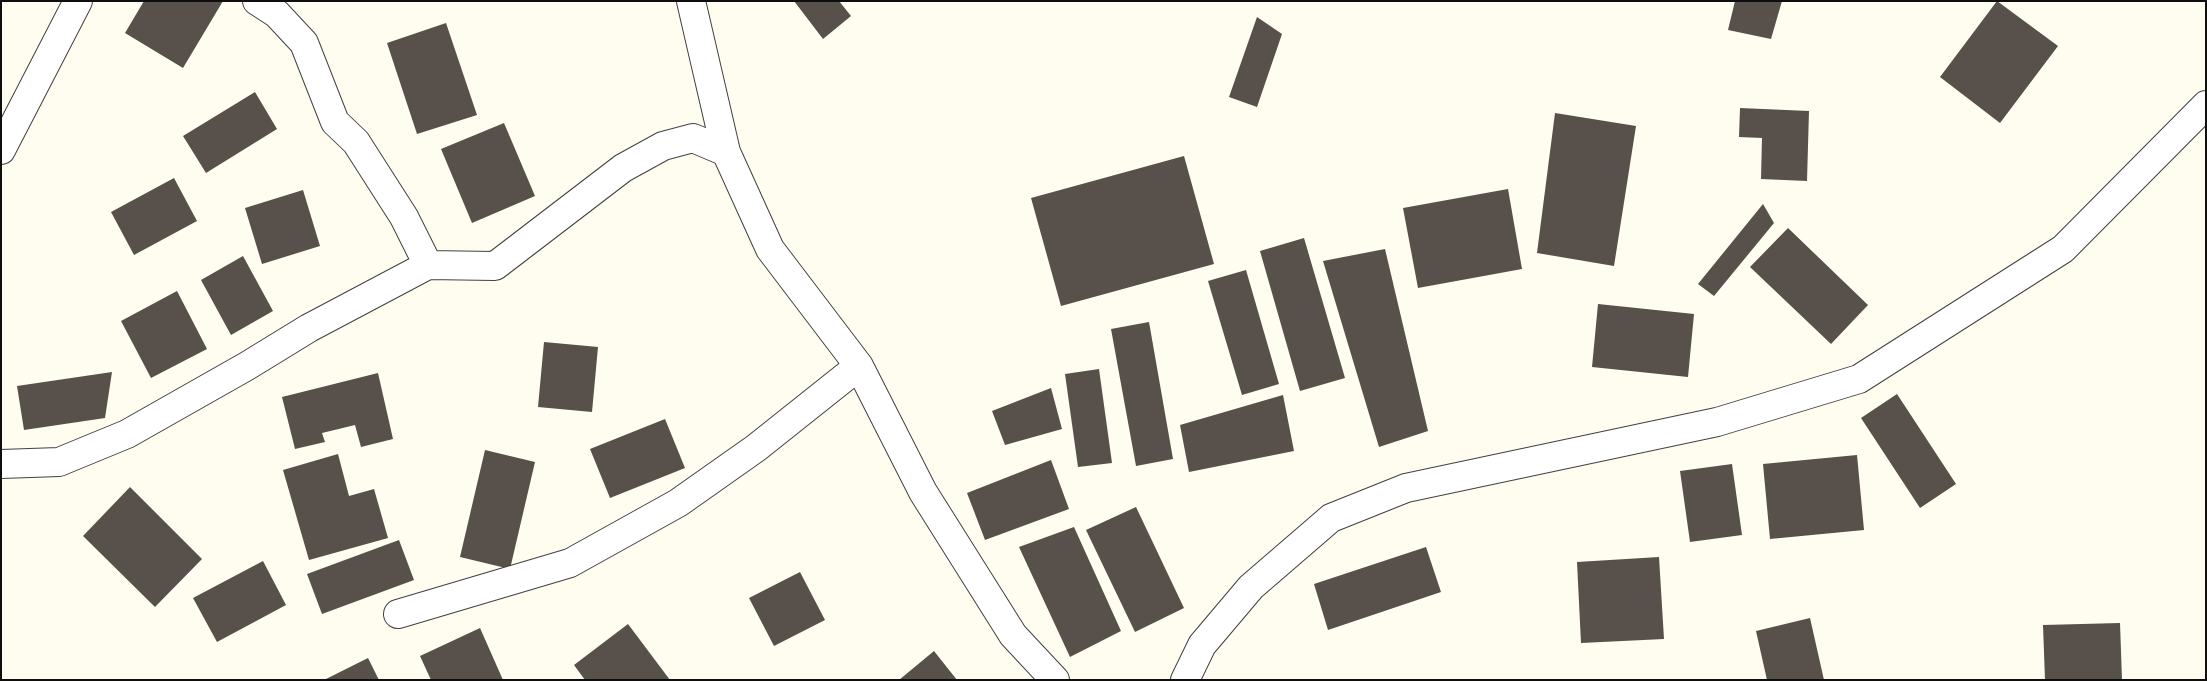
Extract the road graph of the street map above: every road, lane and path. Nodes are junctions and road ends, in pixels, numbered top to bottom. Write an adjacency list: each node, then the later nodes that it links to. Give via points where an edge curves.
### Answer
1 (78, 1): 5 (street)
2 (257, 1): 7 (street, via 277,14 304,43 335,122 356,142 404,217)
3 (691, 1): 6 (street)
4 (2206, 105): 12 (street, via 2063,249 1859,379 1716,422 1406,488 1331,518 1251,587 1202,645)
5 (1, 150)
6 (726, 152): 7 (street, via 693,138 663,146 623,168 495,266); 8 (street, via 770,249)
7 (428, 265): 9 (street, via 308,328 127,434 59,462)
8 (859, 366): 10 (street, via 756,448 678,503 570,563); 11 (street, via 928,500 1013,635)
9 (1, 464)
10 (398, 614)
11 (1055, 680)
12 (1185, 680)

